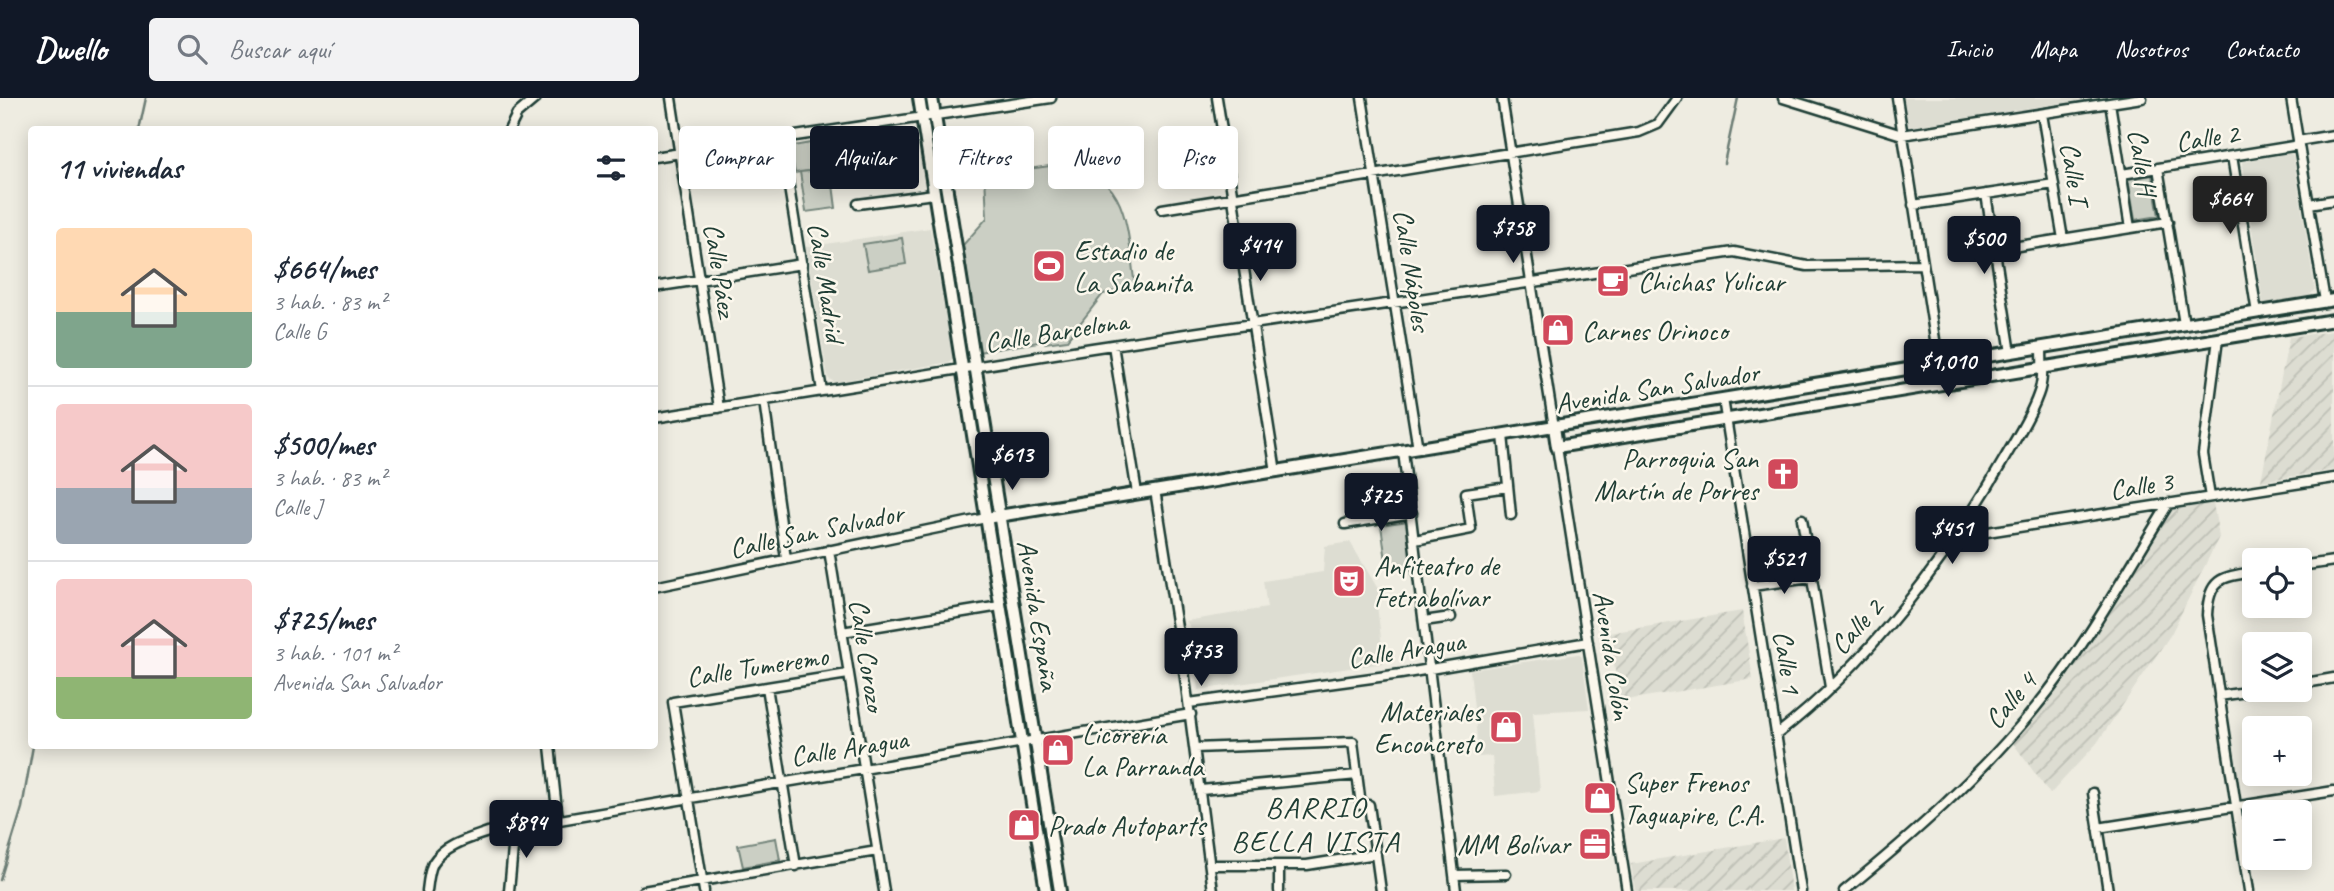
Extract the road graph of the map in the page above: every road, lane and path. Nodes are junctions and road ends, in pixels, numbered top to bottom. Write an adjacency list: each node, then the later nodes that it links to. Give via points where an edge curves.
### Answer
1 (536, 98): 18 (street, via 517,114)
2 (671, 98): 23 (street, Calle Páez)
3 (919, 98): 17 (street, Avenida España)
4 (932, 98): 16 (street, Avenida España)
5 (1051, 98): 16 (street)
6 (1217, 98): 36 (street)
7 (1363, 98): 30 (street, Calle Nápoles)
8 (1502, 98): 25 (street)
9 (1677, 98): 25 (street, via 1658,124 1647,130)
10 (1783, 98): 19 (street)
11 (1897, 98): 19 (street)
12 (2142, 98): 14 (street)
13 (2291, 98): 22 (street)
14 (2110, 103): 15 (street); 29 (street, Calle H)
15 (2042, 114): 19 (street); 31 (street, Calle I)
16 (935, 115): 17 (street); 62 (street, Avenida España)
17 (922, 117): 21 (street); 34 (street, Avenida España)
18 (511, 126)
19 (1902, 135): 40 (street)
20 (2334, 135): 22 (street, Calle 2)
21 (796, 136)
22 (2299, 143): 27 (street, Calle 2); 39 (street)
23 (679, 147)
24 (679, 153): 26 (street)
25 (1510, 153): 30 (street); 49 (street)
26 (658, 156)
27 (2232, 156): 28 (street, Calle 2); 53 (street)
28 (2158, 167): 29 (street, Calle 2); 42 (street, Calle H)
29 (2122, 174): 43 (street, Calle H)
30 (1375, 175): 36 (street); 52 (street, Calle Nápoles)
31 (2054, 184): 35 (street); 44 (street, Calle I)
32 (686, 189): 48 (street, Calle Páez)
33 (790, 189): 46 (street, Calle Madrid)
34 (934, 194): 38 (street); 63 (street, Avenida España)
35 (1986, 194): 40 (street); 45 (street)
36 (1232, 197): 41 (street); 56 (street)
37 (2334, 200): 39 (street)
38 (858, 204)
39 (2309, 204): 51 (street)
40 (1913, 205): 47 (street)
41 (1162, 209)
42 (2168, 222): 43 (street); 55 (street, Calle H)
43 (2130, 228): 44 (street)
44 (2063, 239): 45 (street)
45 (1994, 250): 60 (street)
46 (802, 264): 48 (street); 66 (street, Calle Madrid)
47 (1923, 264): 49 (street, Calle Barcelona, via 1807,266 1734,252); 61 (street)
48 (700, 280): 50 (street); 69 (street, Calle Páez)
49 (1531, 284): 52 (street, Calle Barcelona); 72 (street)
50 (658, 286)
51 (2330, 301): 53 (street, Avenida San Salvador)
52 (1395, 304): 56 (street, Calle Barcelona); 75 (street, Calle Nápoles)
53 (2257, 313): 55 (street, Avenida San Salvador)
54 (2334, 320): 57 (street, Avenida San Salvador)
55 (2185, 324): 59 (street, Avenida San Salvador)
56 (1252, 325): 58 (street, Calle Barcelona); 77 (street)
57 (2218, 339): 64 (street, Avenida San Salvador); 82 (street, via 2203,454)
58 (1113, 345): 62 (street, Calle Barcelona); 81 (street)
59 (2042, 347): 60 (street, Avenida San Salvador); 64 (street, Calle 2)
60 (2011, 352): 61 (street, Avenida San Salvador)
61 (1939, 364): 65 (street); 67 (street, Avenida San Salvador)
62 (975, 366): 63 (street, Calle Barcelona); 85 (street, Avenida España)
63 (962, 368): 66 (street, Calle Barcelona); 87 (street, Avenida España)
64 (2042, 368): 65 (street, Avenida San Salvador); 90 (street, Calle 2, via 2032,409)
65 (1942, 384): 71 (street, Avenida San Salvador)
66 (822, 391): 68 (street, Calle Barcelona)
67 (1723, 399): 71 (street, Calle 1); 72 (street, Avenida San Salvador)
68 (764, 401): 69 (street, Calle Barcelona); 93 (street)
69 (719, 408): 70 (street, Calle Barcelona)
70 (658, 417)
71 (1726, 419): 74 (street, Avenida San Salvador); 99 (street, Calle 1)
72 (1553, 427): 73 (street, Avenida San Salvador); 74 (street, Avenida Colón)
73 (1503, 435): 75 (street, Avenida San Salvador); 79 (street)
74 (1557, 447): 104 (street, Avenida Colón)
75 (1418, 449): 76 (street, Avenida San Salvador)
76 (1404, 451): 77 (street, Avenida San Salvador); 84 (street)
77 (1276, 472): 80 (street, Avenida San Salvador)
78 (2334, 478): 82 (street, Calle 3)
79 (1508, 487): 86 (street); 91 (street, via 1466,493 1471,529)
80 (1155, 490): 81 (street, Avenida San Salvador); 113 (street)
81 (1137, 493): 85 (street, Avenida San Salvador)
82 (2210, 497): 83 (street, Calle 3)
83 (2169, 503): 90 (street, Calle 3); 151 (street, Calle 4, via 2084,640 2035,708 1956,793)
84 (1412, 513): 89 (street); 91 (street)
85 (999, 515): 87 (street, Avenida San Salvador); 116 (street, Avenida España)
86 (1511, 515)
87 (986, 518): 92 (street, Calle San Salvador); 100 (street, Avenida España)
88 (1802, 519): 97 (street)
89 (1345, 524)
90 (1955, 537): 110 (street, Calle 2, via 1874,642)
91 (1415, 540): 102 (street)
92 (829, 550): 93 (street, Calle San Salvador); 103 (street, Calle Corozo)
93 (786, 559): 98 (street, Calle San Salvador)
94 (2334, 561): 95 (street)
95 (2312, 564)
96 (2242, 574): 112 (street, via 2220,579 2208,606)
97 (1811, 578): 99 (street); 110 (street)
98 (658, 586)
99 (1752, 586): 115 (street, Calle 1)
100 (1000, 606): 103 (street, Calle Tumeremo); 117 (street, Avenida España)
101 (1451, 617): 102 (street)
102 (1424, 621): 105 (street)
103 (842, 632): 106 (street, Calle Corozo)
104 (1588, 642): 105 (street, Calle Aragua); 149 (street, Avenida Colón)
105 (1430, 669): 113 (street, Calle Aragua); 137 (street)
106 (848, 674): 109 (street, Calle Tumeremo); 120 (street, Calle Corozo)
107 (2334, 678): 108 (street)
108 (2312, 682)
109 (767, 687): 122 (street); 126 (street, Calle Tumeremo, via 673,702)
110 (1830, 687): 115 (street, Calle 2)
111 (2242, 693): 112 (street)
112 (2219, 696): 127 (street)
113 (1189, 703): 114 (street)
114 (1191, 714): 116 (street, Calle Aragua); 118 (street)
115 (1776, 735): 150 (street, Calle 1)
116 (1035, 740): 117 (street, Calle Aragua); 144 (street, Avenida España)
117 (1022, 743): 120 (street, Calle Aragua); 143 (street, Avenida España)
118 (1195, 748): 121 (street, via 1353,742); 123 (street)
119 (550, 749): 128 (street)
120 (863, 768): 122 (street, Calle Aragua); 131 (street, Calle Corozo)
121 (1357, 775): 123 (street); 132 (street, via 1361,806 1369,805)
122 (782, 781): 126 (street, Calle Aragua); 134 (street)
123 (1201, 790): 133 (street)
124 (2334, 791): 127 (street)
125 (2093, 793): 130 (street)
126 (689, 797): 128 (street, Calle Aragua); 138 (street)
127 (2236, 806): 130 (street); 153 (street)
128 (558, 819): 129 (street, Calle Aragua)
129 (515, 827): 139 (street, Calle Aragua, via 480,835 447,850 434,862); 140 (street)
130 (2098, 828): 152 (street)
131 (877, 851): 134 (street); 142 (street, Calle Corozo)
132 (1376, 854): 135 (street); 147 (street)
133 (1210, 865): 135 (street); 145 (street)
134 (796, 866): 138 (street)
135 (1279, 866): 146 (street)
136 (1506, 874): 137 (street)
137 (1454, 875): 148 (street)
138 (703, 886): 141 (street)
139 (426, 891)
140 (509, 891)
141 (643, 891)
142 (884, 891)
143 (1046, 891)
144 (1060, 891)
145 (1213, 891)
146 (1279, 891)
147 (1381, 891)
148 (1456, 891)
149 (1627, 891)
150 (1801, 891)
151 (1844, 891)
152 (2108, 891)
153 (2249, 891)

